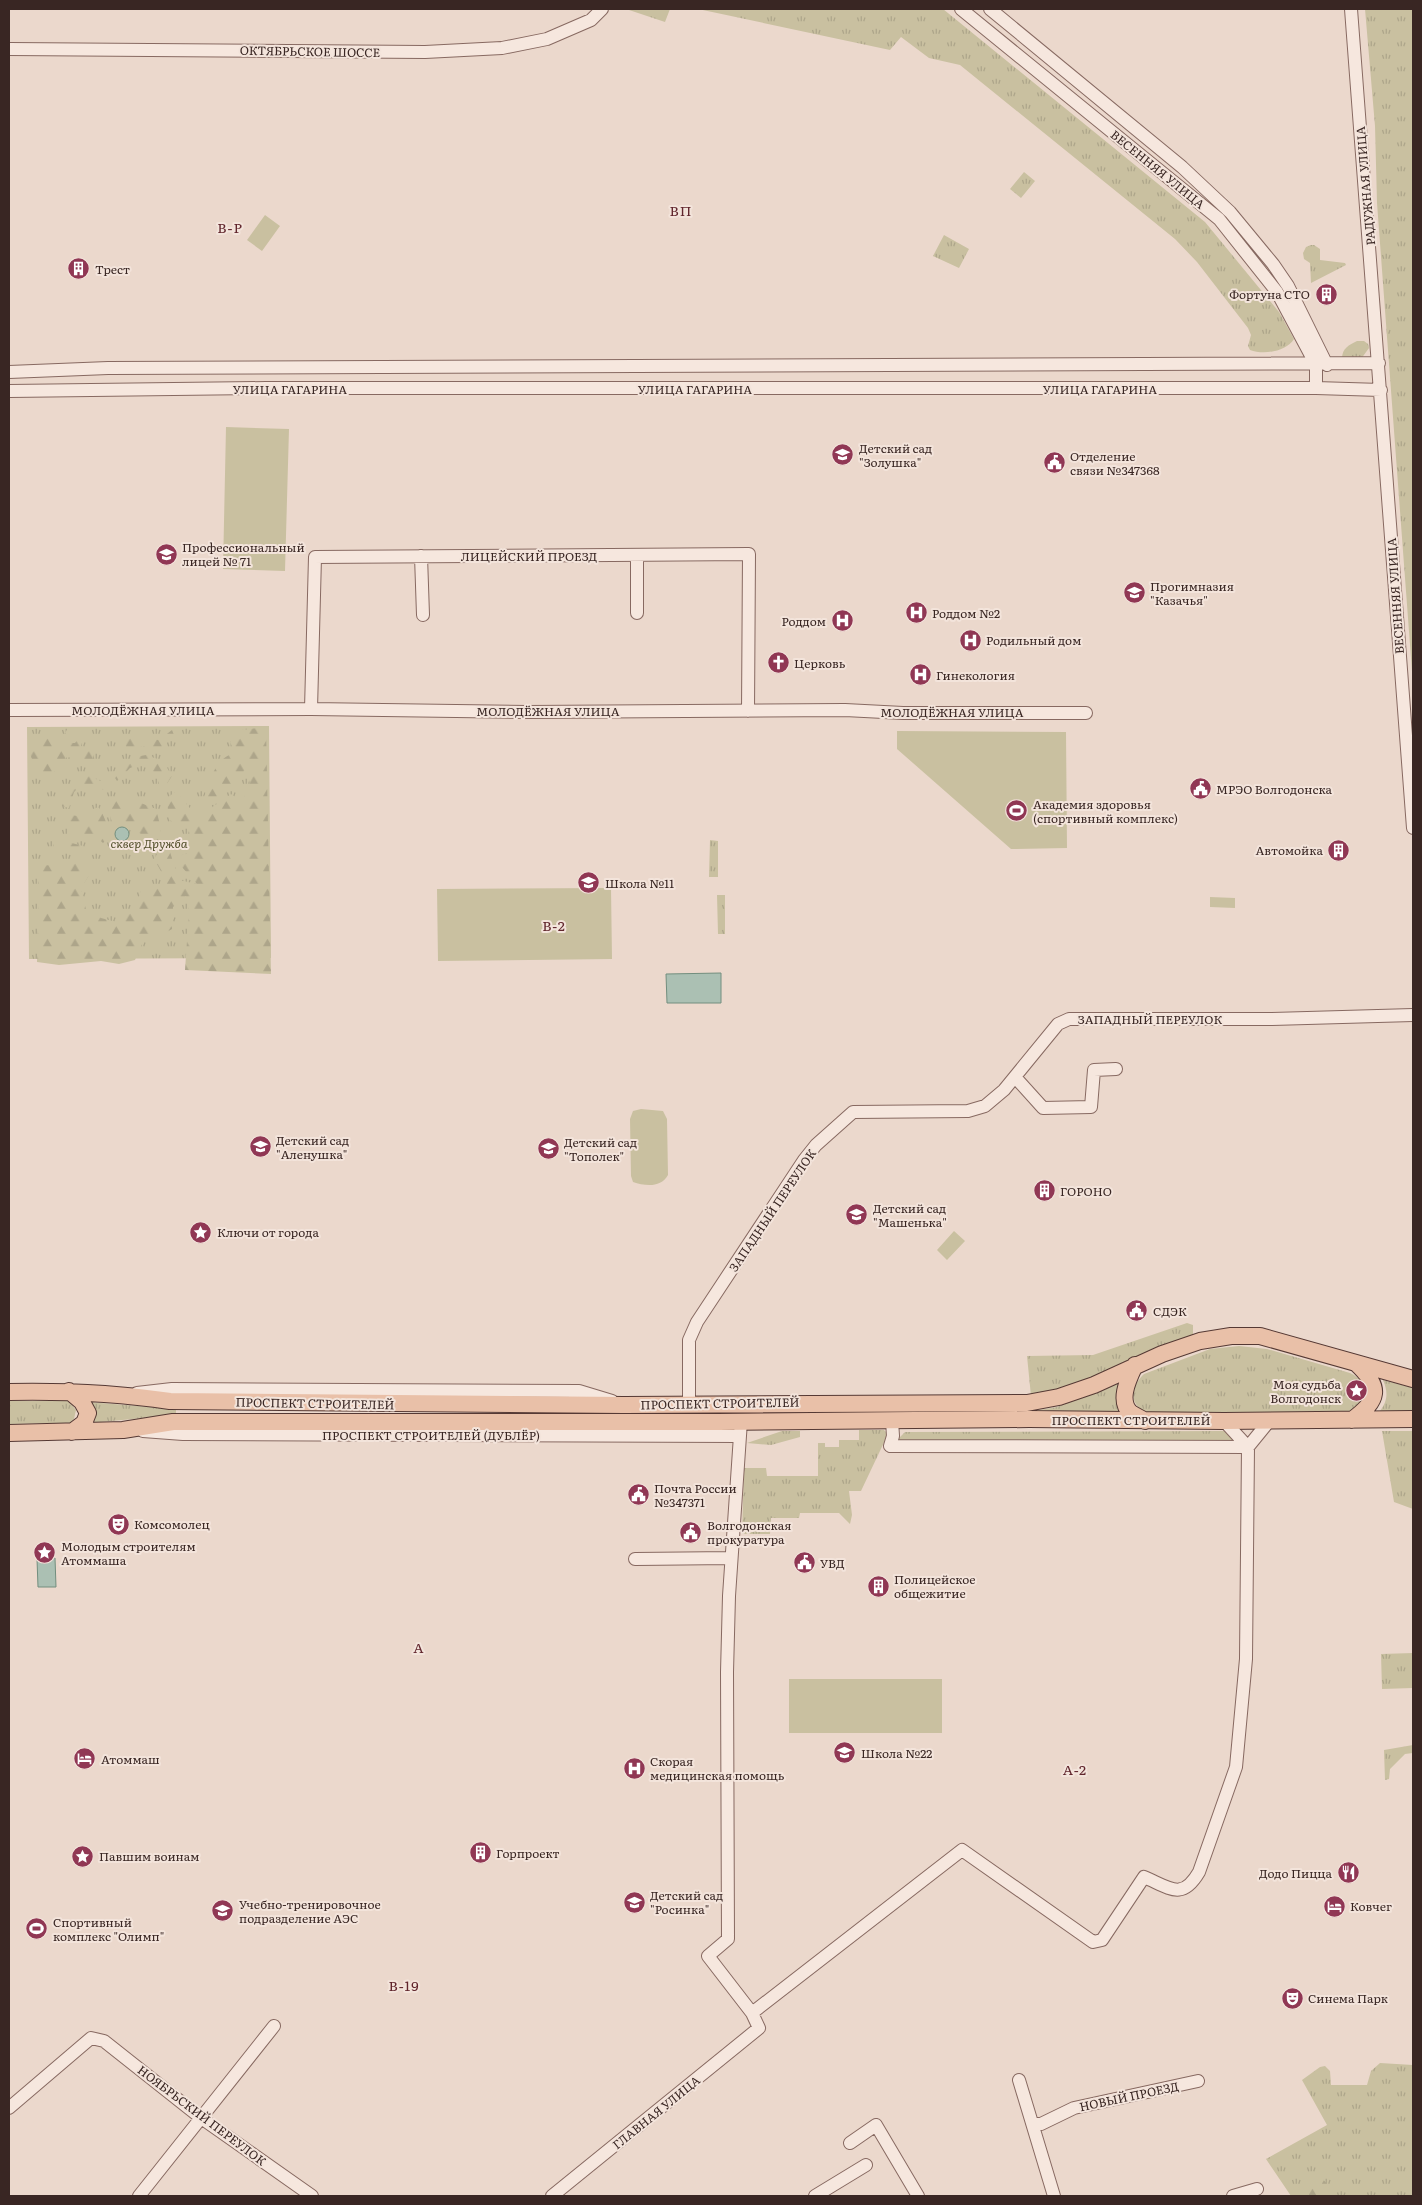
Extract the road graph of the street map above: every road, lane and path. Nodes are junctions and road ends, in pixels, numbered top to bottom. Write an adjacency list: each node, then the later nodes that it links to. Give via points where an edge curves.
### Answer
1 (602, 9): 5 (street, ОКТЯБРЬСКОЕ ШОССЕ, via 591,20 547,39 502,48 425,52)
2 (961, 9): 7 (street, ВЕСЕННЯЯ УЛИЦА, via 1219,219 1277,292)
3 (990, 9): 7 (street, ВЕСЕННЯЯ УЛИЦА, via 1182,167 1230,212 1288,286)
4 (1351, 9): 6 (street, РАДУЖНАЯ УЛИЦА)
5 (9, 49)
6 (1379, 364): 7 (street, УЛИЦА ГАГАРИНА); 11 (street, ВЕСЕННЯЯ УЛИЦА)
7 (1328, 365): 8 (street, УЛИЦА ГАГАРИНА, via 108,368); 9 (street); 10 (street)
8 (9, 372)
9 (1316, 388): 10 (street, УЛИЦА ГАГАРИНА); 12 (street, УЛИЦА ГАГАРИНА)
10 (1339, 388): 11 (street, УЛИЦА ГАГАРИНА)
11 (1381, 390): 21 (street, ВЕСЕННЯЯ УЛИЦА)
12 (9, 391)
13 (636, 555): 14 (street, ЛИЦЕЙСКИЙ ПРОЕЗД); 15 (street); 19 (street, ЛИЦЕЙСКИЙ ПРОЕЗД, via 749,554)
14 (421, 556): 16 (street); 17 (street, ЛИЦЕЙСКИЙ ПРОЕЗД, via 315,557)
15 (637, 614)
16 (423, 615)
17 (311, 709): 18 (street, МОЛОДЁЖНАЯ УЛИЦА); 19 (street, МОЛОДЁЖНАЯ УЛИЦА)
18 (9, 710)
19 (748, 711): 20 (street, МОЛОДЁЖНАЯ УЛИЦА)
20 (1086, 713)
21 (1413, 828)
22 (1413, 1015): 24 (street, ЗАПАДНЫЙ ПЕРЕУЛОК, via 1069,1019 1058,1024)
23 (1116, 1069): 24 (street, via 1094,1070 1092,1107 1043,1108)
24 (1015, 1077): 30 (street, ЗАПАДНЫЙ ПЕРЕУЛОК, via 985,1106 968,1111 853,1112 816,1145 697,1322 689,1340)
25 (1357, 1364): 26 (main road, ПРОСПЕКТ СТРОИТЕЛЕЙ, via 1260,1336 1230,1336 1200,1342); 27 (main road, ПРОСПЕКТ СТРОИТЕЛЕЙ); 33 (main road, via 1369,1375 1375,1393 1372,1403)
26 (1135, 1365): 30 (main road, ПРОСПЕКТ СТРОИТЕЛЕЙ, via 1059,1398 1027,1403); 35 (main road, via 1127,1382 1124,1400 1130,1413)
27 (1413, 1378)
28 (69, 1391): 29 (main road, ПРОСПЕКТ СТРОИТЕЛЕЙ); 30 (main road, ПРОСПЕКТ СТРОИТЕЛЕЙ, via 128,1394 170,1401); 38 (main road, via 82,1402 88,1413 84,1423)
29 (9, 1392)
30 (689, 1404)
31 (1413, 1419): 33 (main road, ПРОСПЕКТ СТРОИТЕЛЕЙ)
32 (1270, 1420): 33 (main road, ПРОСПЕКТ СТРОИТЕЛЕЙ); 36 (main road, ПРОСПЕКТ СТРОИТЕЛЕЙ); 40 (street)
33 (1352, 1420)
34 (892, 1421): 35 (main road, ПРОСПЕКТ СТРОИТЕЛЕЙ); 37 (main road, ПРОСПЕКТ СТРОИТЕЛЕЙ); 40 (street, via 890,1446)
35 (1145, 1421): 36 (main road, ПРОСПЕКТ СТРОИТЕЛЕЙ)
36 (1224, 1421): 40 (street)
37 (740, 1428): 38 (main road, ПРОСПЕКТ СТРОИТЕЛЕЙ, via 173,1422 123,1430); 41 (street)
38 (72, 1432): 39 (main road, ПРОСПЕКТ СТРОИТЕЛЕЙ)
39 (9, 1433)
40 (1248, 1447): 43 (street, via 1246,1659 1236,1767 1199,1872 1191,1885 1173,1890 1144,1877 1102,1940 1093,1942 962,1850)
41 (731, 1558): 42 (street); 43 (street, via 727,1664 728,1939 708,1956)
42 (635, 1559)
43 (752, 2013): 55 (street, ГЛАВНАЯ УЛИЦА, via 759,2028)
44 (274, 2026): 48 (street)
45 (1019, 2080): 49 (street)
46 (1198, 2081): 49 (street, НОВЫЙ ПРОЕЗД, via 1074,2108 1042,2124)
47 (9, 2108): 48 (street, НОЯБРЬСКИЙ ПЕРЕУЛОК, via 92,2038 117,2050)
48 (200, 2117): 53 (street); 54 (street, НОЯБРЬСКИЙ ПЕРЕУЛОК)
49 (1033, 2124): 58 (street)
50 (850, 2143): 57 (street, via 876,2126)
51 (866, 2164): 56 (street)
52 (1257, 2189): 59 (street)
53 (139, 2196)
54 (312, 2196)
55 (552, 2196)
56 (815, 2196)
57 (918, 2196)
58 (1054, 2196)
59 (1233, 2196)

